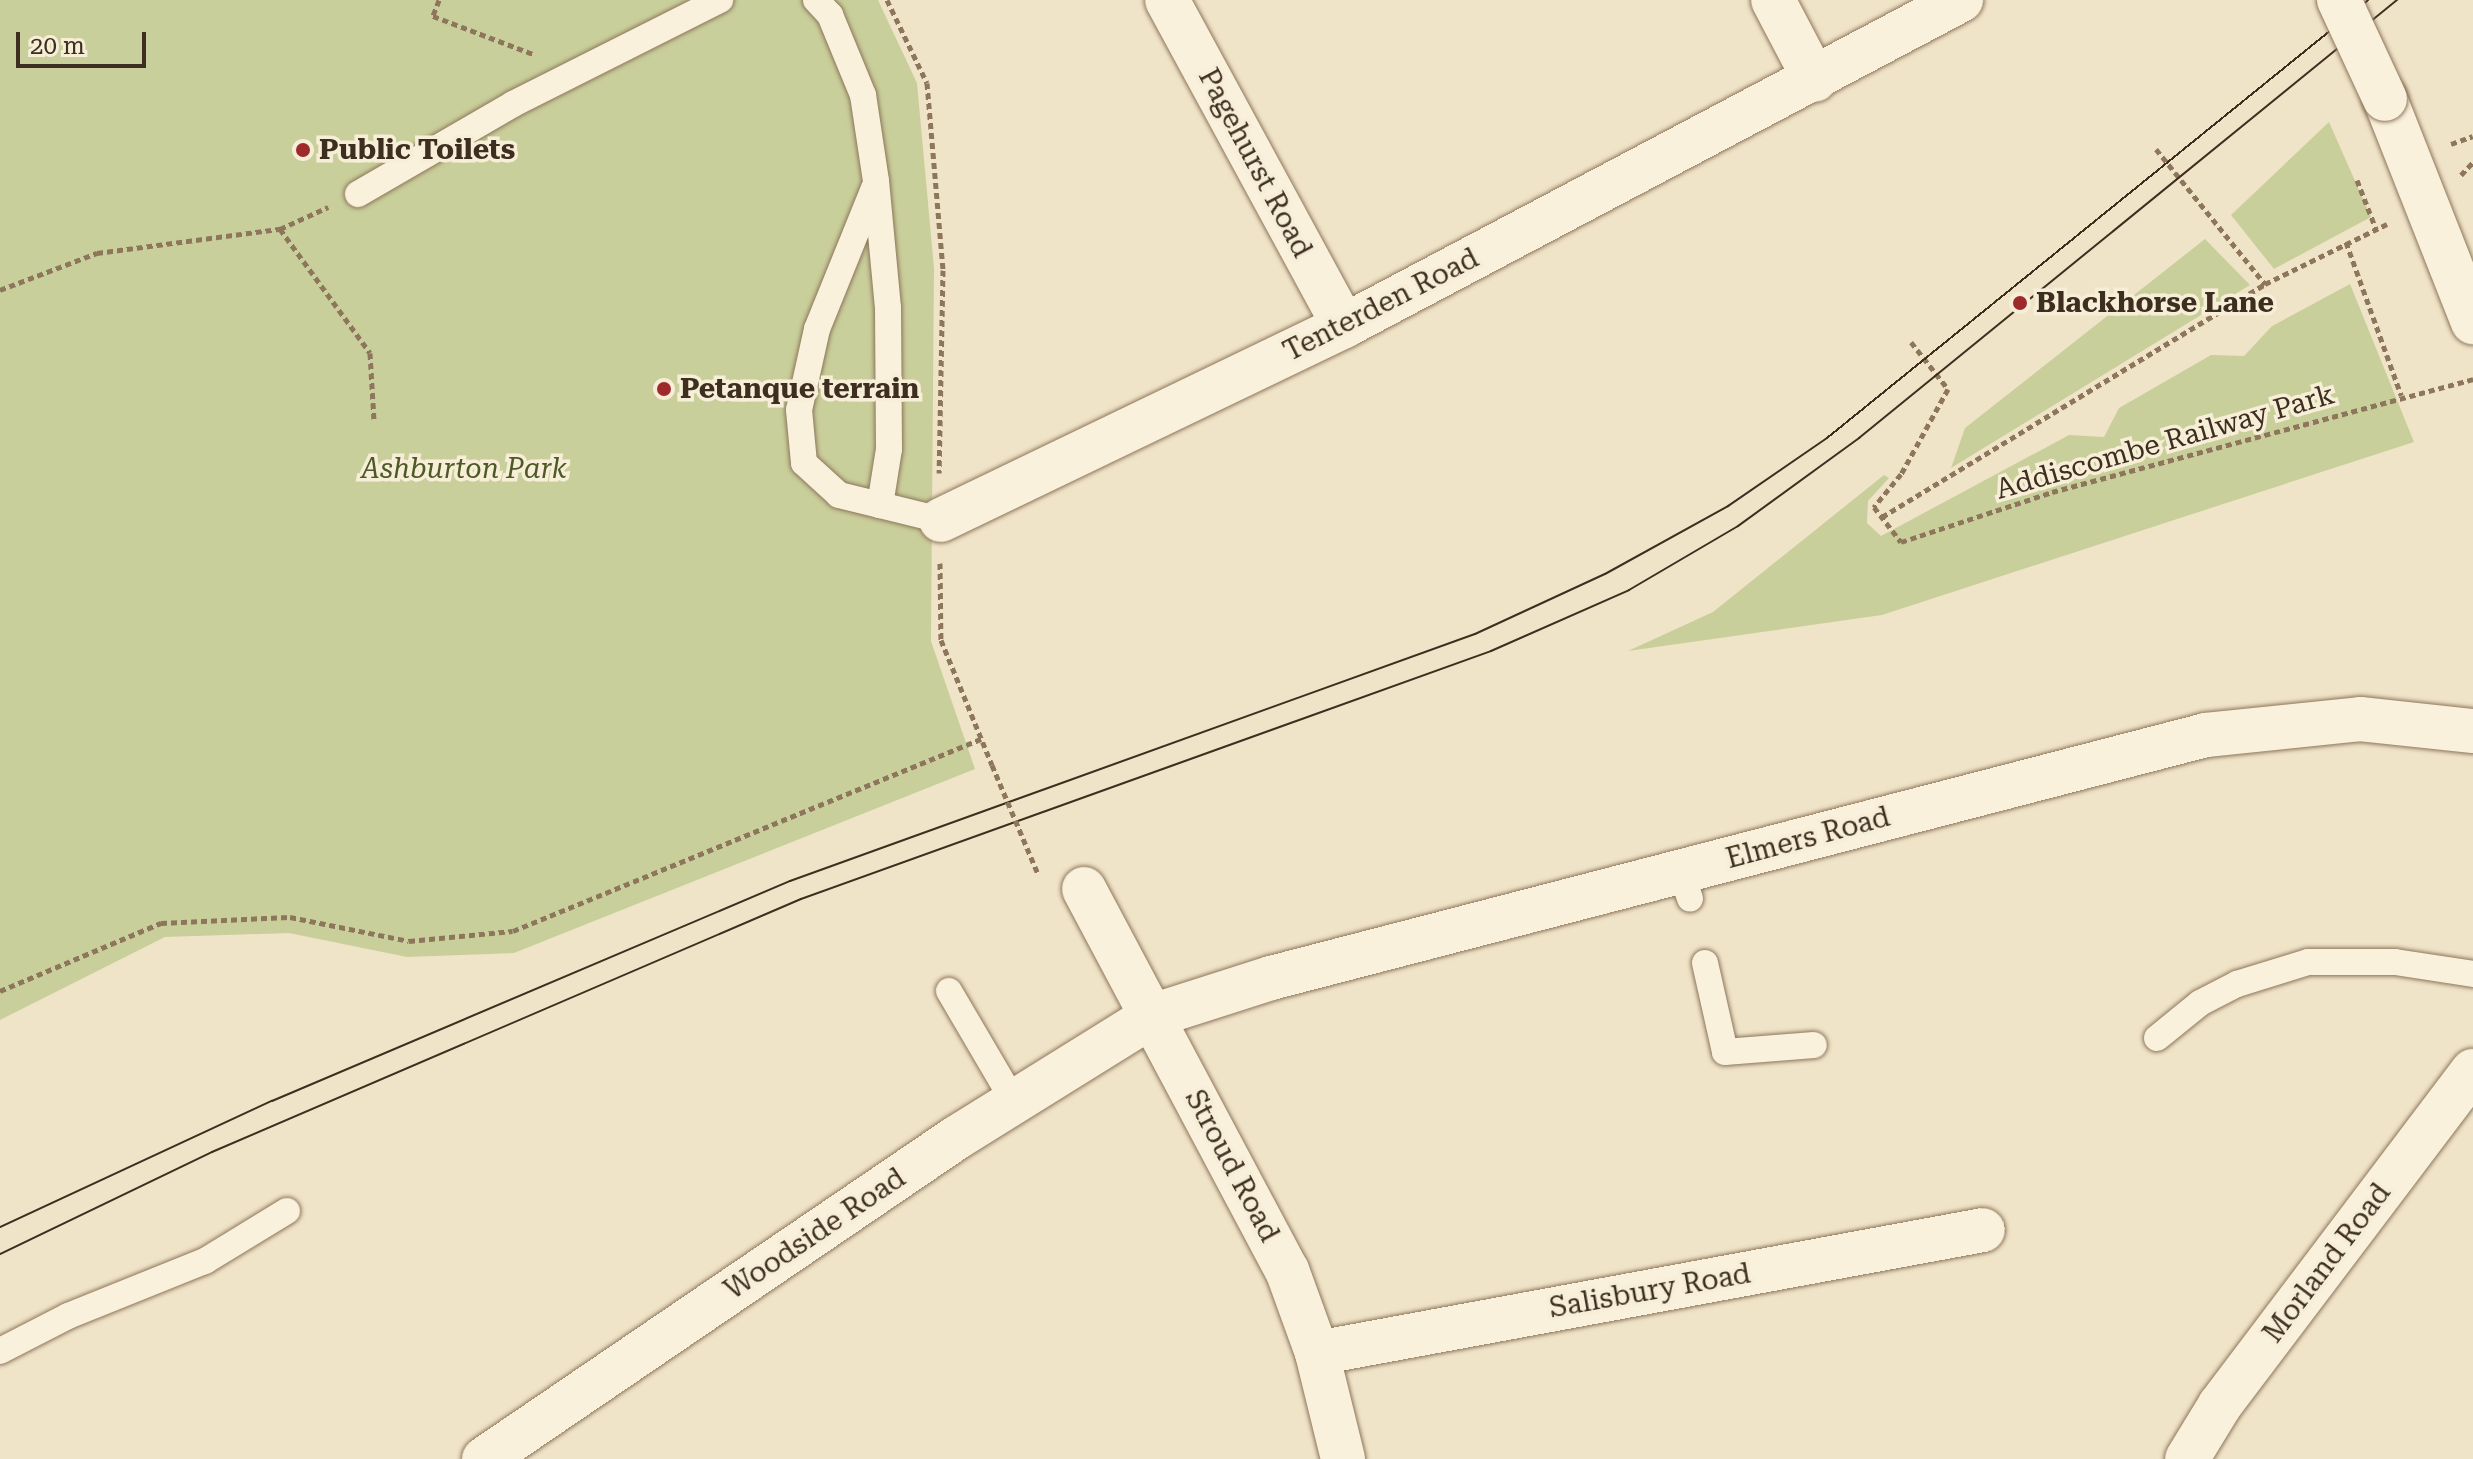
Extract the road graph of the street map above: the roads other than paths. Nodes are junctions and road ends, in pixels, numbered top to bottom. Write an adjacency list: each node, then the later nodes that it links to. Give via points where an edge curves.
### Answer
1 (720, 0): 9 (lane, via 579,71)
2 (816, 0): 8 (lane, via 830,15 863,95)
3 (1167, 0): 11 (street, Pagehurst Road)
4 (1773, 0): 7 (street)
5 (1961, 0): 7 (street, Tenterden Road)
6 (2339, 0): 10 (street, bridge, via 2385,99)
7 (1815, 80): 11 (street, Tenterden Road)
8 (876, 181): 12 (lane, via 888,324 889,449); 12 (lane, via 817,329 799,410 804,463 839,495)
9 (358, 194)
10 (2473, 322)
11 (1344, 326): 13 (street, Tenterden Road)
12 (880, 505): 13 (lane)
13 (941, 520)
14 (2473, 731): 19 (street, Elmers Road, via 2360,719 2206,735 1686,885 1271,978)
15 (1084, 889): 19 (street, Stroud Road)
16 (1705, 963): 21 (lane, via 1725,1052)
17 (2473, 974): 20 (lane, via 2395,962 2308,962 2237,984 2200,1003)
18 (949, 991): 23 (lane)
19 (1152, 1016): 23 (street, Woodside Road); 27 (street, Stroud Road, via 1287,1270)
20 (2157, 1038)
21 (1814, 1045)
22 (2473, 1071): 30 (street, Morland Road, via 2220,1405)
23 (1014, 1102): 28 (street, Woodside Road)
24 (287, 1211): 26 (lane, via 205,1261 68,1316)
25 (1983, 1230): 27 (street, Salisbury Road)
26 (0, 1351)
27 (1317, 1353): 29 (street, Stroud Road)
28 (484, 1459)
29 (1343, 1459)
30 (2187, 1459)

